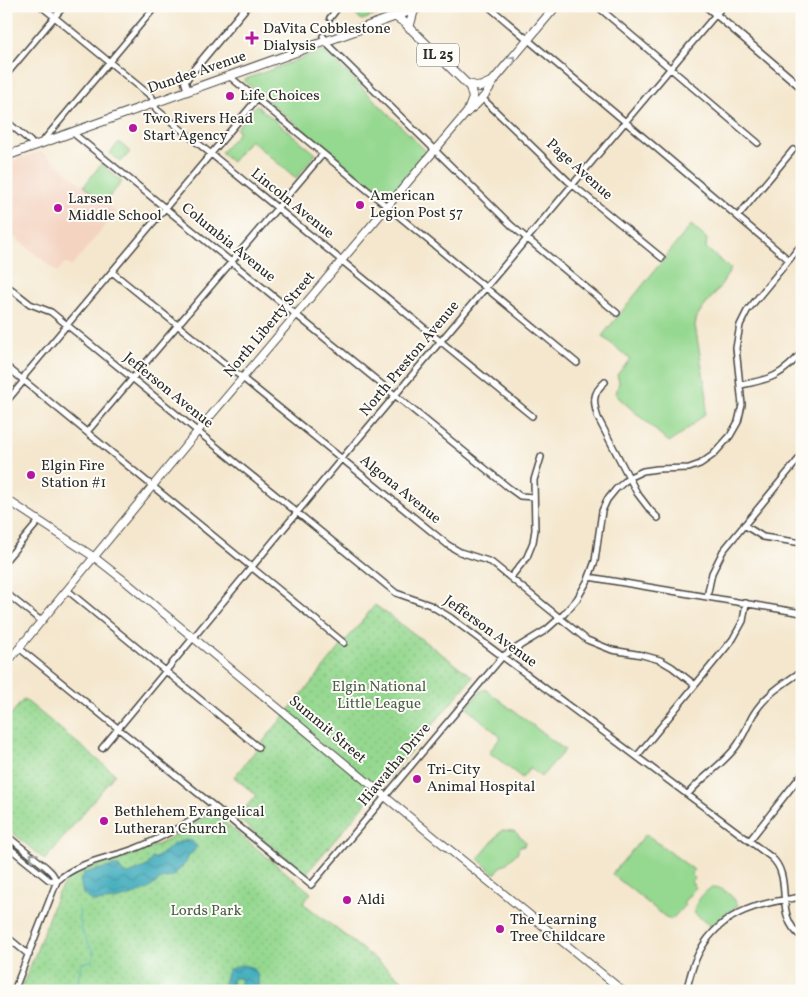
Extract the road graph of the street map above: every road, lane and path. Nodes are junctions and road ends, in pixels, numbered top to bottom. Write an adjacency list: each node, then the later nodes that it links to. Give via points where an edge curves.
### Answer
1 (41, 6): 14 (street, Lincoln Avenue)
2 (64, 6): 14 (street)
3 (156, 6): 20 (street)
4 (247, 6): 27 (street, via 187,78)
5 (339, 6): 16 (street)
6 (424, 6): 12 (main road, Dundee Avenue)
7 (488, 6): 19 (street)
8 (556, 6): 19 (main road, North Liberty Street)
9 (597, 6): 21 (street)
10 (706, 6): 13 (street)
11 (723, 6): 13 (street, North Preston Avenue)
12 (414, 10): 15 (main road, Dundee Avenue); 17 (main road)
13 (716, 15): 21 (street, North Preston Avenue); 26 (street)
14 (55, 17): 20 (street, Lincoln Avenue); 22 (street)
15 (396, 17): 17 (main road); 18 (main road, Dundee Avenue)
16 (330, 18)
17 (409, 28): 25 (main road, IL 25)
18 (324, 38): 23 (main road, Dundee Avenue); 37 (street)
19 (528, 40): 24 (main road, North Liberty Street, one-way to 19); 33 (street)
20 (109, 61): 30 (street, Lincoln Avenue, via 152,97); 36 (street)
21 (671, 69): 33 (street, North Preston Avenue); 35 (street)
22 (6, 75)
23 (229, 76): 27 (main road, Dundee Avenue); 29 (street)
24 (496, 78): 25 (main road, via 484,87); 28 (main road, North Liberty Street)
25 (466, 83): 31 (main road, via 473,96)
26 (802, 88)
27 (188, 91): 30 (main road, Dundee Avenue)
28 (482, 98): 31 (main road, North Liberty Street); 42 (street, Page Avenue)
29 (257, 99): 39 (street); 40 (street)
30 (154, 103): 34 (main road, Dundee Avenue); 39 (street, Lincoln Avenue, via 156,109)
31 (468, 111): 37 (main road, North Liberty Street)
32 (6, 121): 36 (street)
33 (626, 122): 42 (street, North Preston Avenue); 46 (street)
34 (73, 133): 36 (main road, Dundee Avenue); 44 (street, Columbia Avenue)
35 (758, 143)
36 (38, 145): 41 (main road, Dundee Avenue)
37 (435, 150): 43 (main road, North Liberty Street); 47 (street)
38 (793, 150): 46 (street)
39 (211, 154): 44 (street); 45 (street, Lincoln Avenue)
40 (323, 154): 43 (street); 45 (street)
41 (6, 156)
42 (572, 185): 47 (street, North Preston Avenue); 49 (street, Page Avenue)
43 (387, 207): 52 (main road, North Liberty Street); 55 (street)
44 (165, 208): 51 (street, Columbia Avenue); 53 (street)
45 (276, 208): 51 (street); 52 (street, Lincoln Avenue)
46 (738, 216): 50 (street)
47 (528, 239): 55 (street, North Preston Avenue); 56 (street)
48 (802, 244): 50 (street, Hiawatha Drive)
49 (662, 258)
50 (789, 260): 68 (street, Hiawatha Drive, via 747,310 740,325 736,348)
51 (231, 261): 57 (street, Columbia Avenue); 58 (street)
52 (341, 261): 57 (main road, North Liberty Street); 60 (street, Lincoln Avenue)
53 (112, 272): 58 (street, Algona Avenue); 59 (street)
54 (6, 285): 59 (street, Jefferson Avenue, via 30,304 50,310)
55 (486, 288): 60 (street, North Preston Avenue); 62 (street)
56 (617, 313)
57 (297, 315): 65 (main road, North Liberty Street); 69 (street, Columbia Avenue)
58 (178, 324): 64 (street); 65 (street, Algona Avenue)
59 (67, 325): 64 (street, Jefferson Avenue); 66 (street)
60 (441, 341): 69 (street, North Preston Avenue); 71 (street, Lincoln Avenue)
61 (801, 354): 68 (street, via 775,376)
62 (577, 362)
63 (6, 366): 66 (street)
64 (132, 378): 72 (street); 73 (street, Jefferson Avenue)
65 (243, 378): 73 (main road, North Liberty Street); 75 (street, Algona Avenue)
66 (23, 380): 70 (street); 72 (street)
67 (606, 382): 77 (street, via 596,392 595,408)
68 (741, 385): 77 (street, Hiawatha Drive, via 742,405 737,423 730,436 710,457 688,468 650,470)
69 (396, 395): 75 (street, North Preston Avenue); 79 (street, Columbia Avenue, via 509,488 520,496)
70 (6, 402)
71 (532, 416)
72 (87, 432): 78 (street)
73 (198, 432): 78 (main road, North Liberty Street); 81 (street, Jefferson Avenue)
74 (541, 457): 79 (street, via 534,480)
75 (342, 458): 81 (street, North Preston Avenue); 89 (street, Algona Avenue, via 448,544 460,552 487,560)
76 (801, 458): 84 (street)
77 (629, 477): 82 (street, via 642,501); 90 (street, Hiawatha Drive, via 604,506 597,556)
78 (153, 486): 86 (main road, North Liberty Street); 88 (street)
79 (534, 497): 89 (street, via 532,544 527,557)
80 (6, 499): 83 (main road, Summit Street)
81 (297, 512): 88 (street, North Preston Avenue); 101 (street, Jefferson Avenue, via 396,593 440,611)
82 (658, 518)
83 (39, 521): 86 (main road, Summit Street); 87 (street)
84 (744, 525): 85 (street, via 763,537); 93 (street, via 718,560)
85 (802, 543)
86 (94, 557): 91 (main road, North Liberty Street); 98 (main road, Summit Street)
87 (6, 560)
88 (252, 566): 98 (street, North Preston Avenue); 99 (street)
89 (511, 577): 96 (street, Algona Avenue)
90 (590, 577): 93 (street); 96 (street, Hiawatha Drive)
91 (67, 590): 97 (main road, North Liberty Street); 103 (street)
92 (6, 593): 97 (street)
93 (707, 597): 94 (street)
94 (746, 604): 95 (street); 105 (street, via 736,635)
95 (802, 613)
96 (560, 618): 101 (street, Hiawatha Drive); 105 (street, Algona Avenue, via 594,644 660,660)
97 (42, 621): 100 (main road, North Liberty Street)
98 (194, 637): 103 (street, North Preston Avenue); 112 (main road, Summit Street)
99 (344, 643)
100 (19, 648): 102 (main road, North Liberty Street); 106 (street)
101 (503, 656): 109 (street, Jefferson Avenue); 112 (street, Hiawatha Drive)
102 (6, 664)
103 (166, 671): 106 (street, North Preston Avenue); 107 (street)
104 (802, 671): 111 (street, via 781,684 761,705 734,750)
105 (695, 685): 109 (street)
106 (118, 728): 108 (street, North Preston Avenue); 113 (street)
107 (258, 747)
108 (102, 748)
109 (637, 756): 111 (street, Jefferson Avenue)
110 (802, 774): 115 (street)
111 (688, 794): 115 (street, Jefferson Avenue)
112 (386, 796): 113 (street, Hiawatha Drive, via 310,885); 124 (main road, Summit Street)
113 (213, 807): 117 (street, via 153,841 78,866)
114 (7, 837): 117 (street, one-way to 114, via 46,867)
115 (750, 840): 119 (street, Jefferson Avenue, via 778,864)
116 (6, 845): 117 (street, via 49,880)
117 (57, 881): 122 (street)
118 (802, 897): 119 (street)
119 (785, 899): 121 (street, Jefferson Avenue, via 789,924); 125 (street, via 746,909 720,927 696,958)
120 (6, 936): 122 (street)
121 (802, 937)
122 (29, 955): 123 (street)
123 (14, 991)
124 (623, 991)
125 (686, 991)

